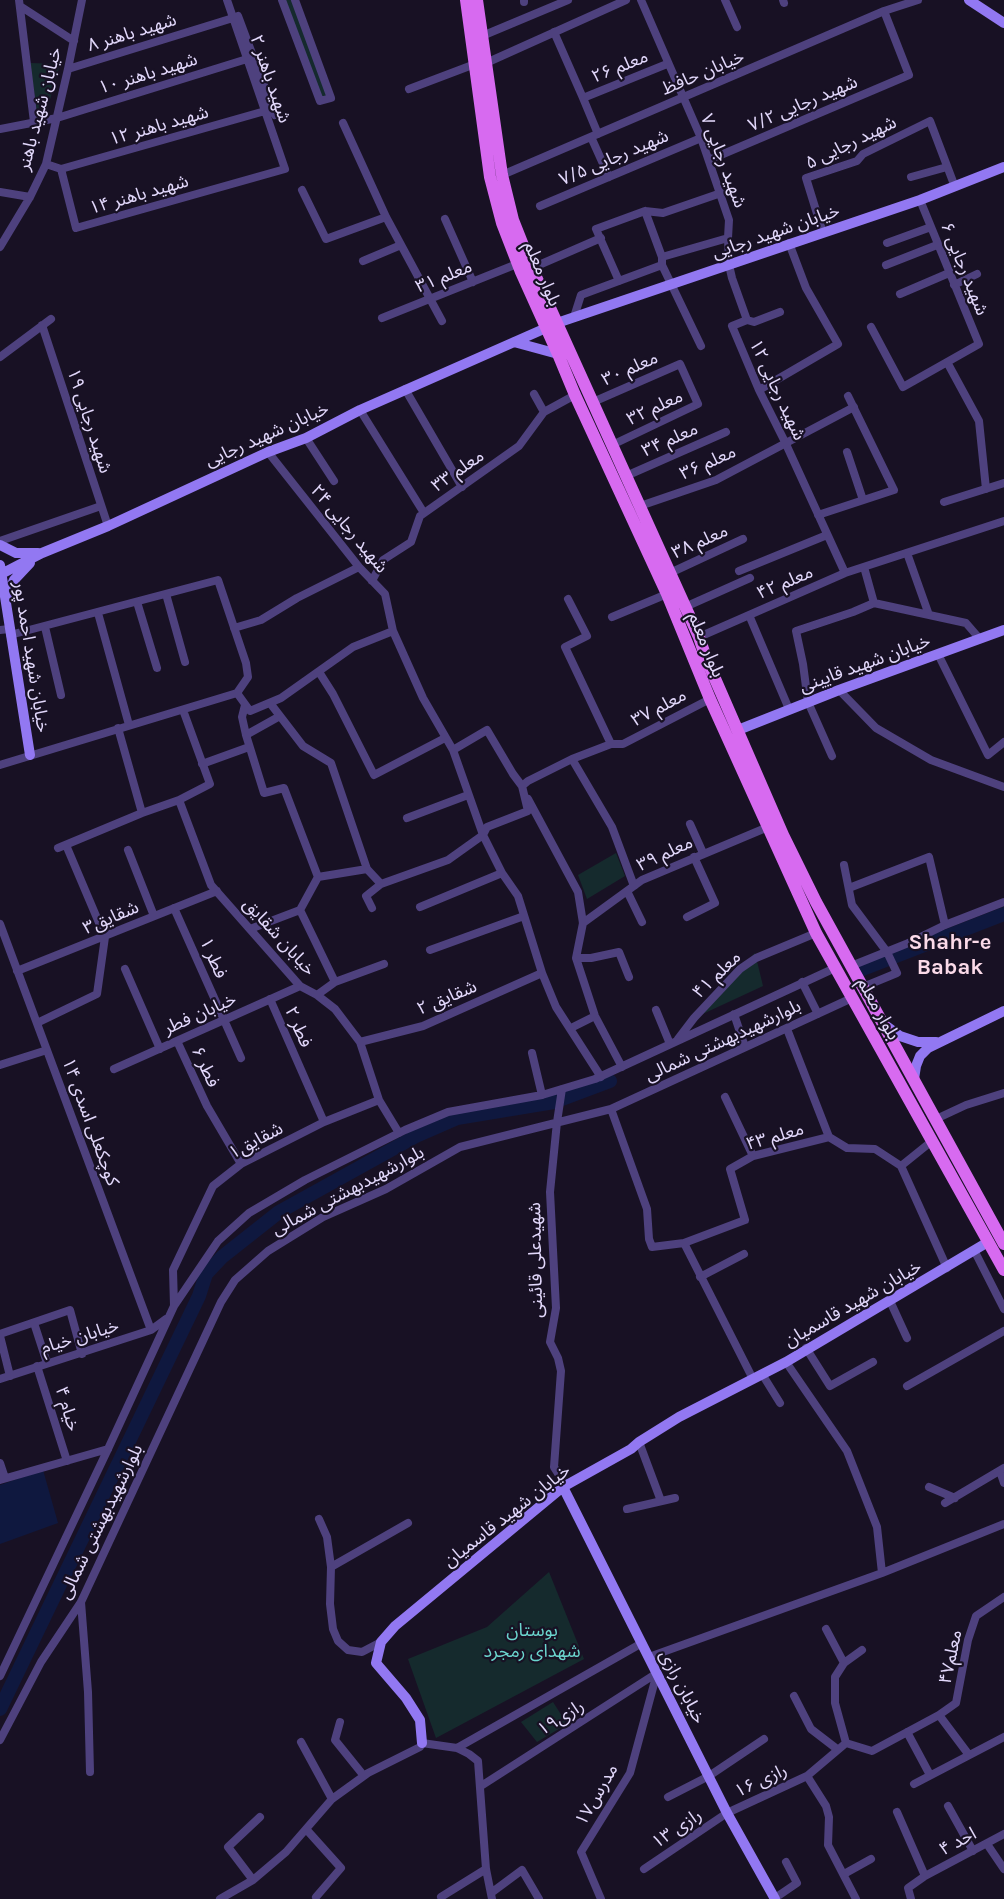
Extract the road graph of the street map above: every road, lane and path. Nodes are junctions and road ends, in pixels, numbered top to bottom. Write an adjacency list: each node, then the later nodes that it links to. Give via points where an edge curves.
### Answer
1 (82, 0): 20 (street, خیابان شهید باهنر)
2 (226, 0): 15 (street, شهید باهنر ۲)
3 (232, 0): 29 (street)
4 (282, 0): 5 (street, via 320,101 332,98)
5 (295, 0)
6 (471, 0): 19 (main road, بلوار معلم); 22 (main road, بلوار معلم)
7 (568, 0): 19 (street)
8 (626, 0): 18 (street)
9 (641, 0): 23 (street, شهید رجایی ۷)
10 (725, 0): 17 (street)
11 (918, 0): 14 (street, خیابان حافظ)
12 (969, 0): 16 (street)
13 (19, 3): 20 (street); 31 (street)
14 (884, 11): 27 (street, خیابان حافظ); 36 (street, شهید رجایی ۷/۲, via 909,75)
15 (233, 18): 21 (street, شهید باهنر ۲); 24 (street, شهید باهنر ۸)
16 (1004, 23)
17 (737, 27)
18 (554, 32): 22 (street); 26 (street, معلم ۲۶)
19 (482, 36): 22 (main road, بلوار معلم)
20 (74, 41): 24 (street, خیابان شهید باهنر)
21 (247, 59): 28 (street, شهید باهنر ۲); 30 (street, شهید باهنر ۱۰)
22 (480, 64): 25 (street); 42 (main road, بلوار معلم); 66 (main road, بلوار معلم, via 490,177 502,223)
23 (668, 64): 26 (street, معلم ۲۶); 27 (street, شهید رجایی ۷)
24 (68, 69): 30 (street, خیابان شهید باهنر)
25 (409, 89)
26 (584, 98): 34 (street, معلم ۲۶)
27 (682, 98): 34 (street, خیابان حافظ); 35 (street, شهید رجایی ۷)
28 (265, 111): 40 (street, شهید باهنر ۲); 41 (street, شهید باهنر ۱۲)
29 (274, 115)
30 (57, 118): 31 (street, شهید باهنر ۱۰); 37 (street, خیابان شهید باهنر)
31 (34, 122): 33 (street, شهید باهنر ۱۰)
32 (343, 123): 53 (street)
33 (0, 129)
34 (595, 136): 42 (street, خیابان حافظ); 43 (street, معلم ۲۶)
35 (701, 138): 36 (street, شهید رجایی ۷); 43 (street, شهید رجایی ۷/۵)
36 (709, 160): 48 (street, شهید رجایی ۷)
37 (46, 164): 41 (street); 49 (street, خیابان شهید باهنر)
38 (947, 167): 44 (street); 45 (street); 56 (street, شهید رجایی ۵, via 930,121 863,154 857,161 806,178)
39 (1004, 167): 45 (street, خیابان شهید رجایی)
40 (285, 168): 41 (street, شهید باهنر ۱۴, via 76,228)
41 (61, 169)
42 (502, 175): 69 (main road, بلوار معلم, via 513,220)
43 (609, 177): 51 (street, شهید رجایی ۷/۵)
44 (911, 177)
45 (955, 187): 50 (street, خیابان شهید رجایی)
46 (302, 190): 53 (street, via 326,238)
47 (0, 192): 49 (street)
48 (721, 193): 52 (street, via 662,213); 58 (street, شهید رجایی ۷, via 729,220)
49 (30, 197): 63 (street, خیابان شهید باهنر)
50 (920, 200): 55 (street, شهید رجایی ۶); 56 (street, خیابان شهید رجایی)
51 (540, 206)
52 (645, 211): 57 (street, via 596,229); 65 (street)
53 (386, 217): 61 (street)
54 (445, 219): 73 (street)
55 (931, 227): 60 (street); 62 (street, شهید رجایی ۶)
56 (823, 233): 59 (street, خیابان شهید رجایی)
57 (601, 238): 69 (street); 72 (street)
58 (728, 238): 65 (street); 67 (street, شهید رجایی ۷)
59 (789, 243): 67 (street, خیابان شهید رجایی); 94 (street, via 806,288 838,344)
60 (886, 243)
61 (401, 245): 64 (street); 77 (street)
62 (937, 245): 68 (street); 70 (street, شهید رجایی ۶)
63 (0, 247)
64 (363, 261)
65 (662, 261): 72 (street); 74 (street)
66 (518, 264): 73 (street, معلم ۳۱); 85 (main road, بلوار معلم)
67 (729, 265): 74 (street, خیابان شهید رجایی); 82 (street, شهید رجایی ۱۲)
68 (886, 265)
69 (532, 268): 85 (main road, بلوار معلم)
70 (949, 273): 75 (street, شهید رجایی ۶); 76 (street)
71 (977, 274): 75 (street)
72 (619, 281): 79 (street, via 581,294)
73 (473, 282): 77 (street, معلم ۳۱)
74 (670, 284): 79 (street, خیابان شهید رجایی); 88 (street)
75 (954, 286): 91 (street, شهید رجایی ۶, via 979,344)
76 (900, 294)
77 (430, 299): 80 (street, معلم ۳۱); 83 (street)
78 (780, 312): 82 (street, via 754,322)
79 (574, 317): 85 (street, خیابان شهید رجایی)
80 (382, 318)
81 (51, 319): 84 (street)
82 (747, 320): 94 (street, شهید رجایی ۱۲, via 732,326)
83 (442, 321)
84 (42, 325): 90 (street); 115 (street, شهید رجایی ۱۹)
85 (552, 325): 87 (street, خیابان شهید رجایی); 89 (main road, بلوار معلم); 98 (main road, بلوار معلم)
86 (871, 327): 91 (street, شهید رجایی ۶, via 903,387)
87 (514, 342): 89 (street); 93 (street, خیابان شهید رجایی)
88 (700, 346)
89 (558, 354): 96 (main road, بلوار معلم)
90 (0, 357)
91 (947, 362): 112 (street, via 979,421)
92 (680, 364): 98 (street, معلم ۳۰); 105 (street, معلم ۳۲, via 698,404)
93 (406, 389): 100 (street, خیابان شهید رجایی); 111 (street)
94 (758, 390): 104 (street, شهید رجایی ۱۲)
95 (534, 394): 101 (street)
96 (575, 395): 101 (street, معلم ۳۳); 135 (main road, بلوار معلم)
97 (848, 396): 99 (street)
98 (593, 402): 105 (main road, بلوار معلم)
99 (854, 407): 104 (street, معلم ۳۶); 113 (street, via 894,490)
100 (360, 410): 103 (street, خیابان شهید رجایی); 117 (street)
101 (544, 412): 111 (street, معلم ۳۳, via 519,446)
102 (726, 432): 108 (street, معلم ۳۴)
103 (306, 438): 106 (street, خیابان شهید رجایی); 109 (street)
104 (785, 442): 116 (street, معلم ۳۶, via 716,480); 118 (street, شهید رجایی ۱۲)
105 (612, 445): 108 (main road, بلوار معلم)
106 (268, 452): 120 (street, خیابان شهید رجایی); 126 (street, شهید رجایی ۲۴)
107 (848, 452): 113 (street)
108 (626, 476): 116 (main road, بلوار معلم)
109 (334, 481)
110 (1004, 483): 112 (street)
111 (462, 487): 117 (street, معلم ۳۳)
112 (986, 489): 114 (street)
113 (863, 500): 118 (street)
114 (944, 502)
115 (101, 506): 120 (street, شهید رجایی ۱۹); 123 (street)
116 (640, 506): 130 (main road, بلوار معلم)
117 (424, 513): 133 (street, معلم ۳۳, via 411,542 383,560)
118 (818, 514): 121 (street, شهید رجایی ۱۲)
119 (1004, 521): 125 (street, معلم ۴۲)
120 (108, 526): 124 (street, خیابان شهید رجایی)
121 (827, 535): 129 (street); 131 (street)
122 (743, 540): 130 (street, معلم ۳۸)
123 (0, 543): 124 (street, via 16,553)
124 (42, 553): 128 (street, خیابان شهید رجایی); 137 (street, via 19,573)
125 (907, 553): 127 (street, معلم ۴۲); 143 (street)
126 (358, 567): 133 (street, شهید رجایی ۲۴); 146 (street, via 261,620)
127 (864, 567): 131 (street, معلم ۴۲); 139 (street)
128 (1, 570): 137 (street, خیابان شهید احمد پور)
129 (739, 571)
130 (670, 573): 140 (main road, بلوار معلم)
131 (845, 574): 142 (street, معلم ۴۲)
132 (750, 578): 140 (street)
133 (372, 581): 149 (street, شهید رجایی ۲۴, via 385,594)
134 (166, 594): 138 (street); 146 (street, via 218,580); 154 (street)
135 (667, 594): 144 (street); 153 (main road, بلوار معلم)
136 (568, 599): 173 (street, via 587,636 565,647)
137 (5, 601): 148 (street, خیابان شهید احمد پور)
138 (137, 602): 141 (street); 155 (street)
139 (874, 603): 143 (street); 161 (street, via 796,631)
140 (685, 608): 150 (main road, بلوار معلم)
141 (98, 612): 145 (street); 167 (street)
142 (749, 615): 150 (street, معلم ۴۲); 164 (street)
143 (929, 615): 151 (street, via 966,623)
144 (612, 616)
145 (44, 627): 148 (street); 159 (street)
146 (234, 628): 158 (street, via 248,677)
147 (1004, 630): 151 (street, خیابان شهید قایینی)
148 (6, 631): 176 (street, خیابان شهید احمد پور)
149 (393, 631): 156 (street, via 353,647); 171 (street, شهید رجایی ۲۴)
150 (699, 637): 153 (main road, بلوار معلم)
151 (979, 638): 152 (street, خیابان شهید قایینی)
152 (938, 654): 157 (street, خیابان شهید قایینی); 172 (street, via 988,755)
153 (701, 661): 160 (main road, بلوار معلم); 169 (main road, بلوار معلم)
154 (185, 662)
155 (158, 668)
156 (319, 672): 162 (street); 171 (street, via 374,775)
157 (839, 690): 161 (street, خیابان شهید قایینی); 182 (street, via 876,728 931,760)
158 (237, 693): 163 (street); 165 (street)
159 (61, 695)
160 (710, 699): 173 (street, معلم ۳۷, via 623,744); 188 (main road, بلوار معلم)
161 (808, 702): 164 (street, خیابان شهید قایینی); 177 (street)
162 (270, 703): 163 (street, via 250,711); 166 (street)
163 (245, 704): 170 (street, via 242,716)
164 (789, 709): 169 (street, خیابان شهید قایینی)
165 (183, 710): 167 (street); 179 (street)
166 (280, 716): 170 (street); 194 (street, via 303,746 330,763)
167 (130, 724): 168 (street)
168 (118, 728): 176 (street); 185 (street)
169 (738, 730): 188 (main road, بلوار معلم)
170 (246, 735): 174 (street)
171 (446, 738): 175 (street, شهید رجایی ۲۴)
172 (1004, 742)
173 (611, 744): 178 (street)
174 (249, 747): 179 (street); 196 (street, via 264,793 284,788)
175 (453, 750): 181 (street, via 488,730); 183 (street, شهید رجایی ۲۴)
176 (30, 755): 180 (street)
177 (832, 756)
178 (572, 759): 181 (street, via 536,776); 198 (street, via 612,827)
179 (202, 764): 184 (street, via 210,784)
180 (0, 765)
181 (523, 787): 189 (street, via 528,811 488,827); 211 (street, via 578,892)
182 (1004, 787)
183 (468, 795): 186 (street); 189 (street, شهید رجایی ۲۴)
184 (179, 800): 185 (street); 199 (street, خیابان شقایق)
185 (142, 813): 216 (street, via 62,846)
186 (407, 818)
187 (690, 824): 191 (street)
188 (775, 834): 191 (street, معلم ۳۹); 215 (main road, بلوار معلم); 221 (main road, بلوار معلم)
189 (483, 835): 195 (street, شهید رجایی ۲۴); 197 (street, via 448,860)
190 (128, 850): 207 (street)
191 (703, 854): 192 (street, معلم ۳۹)
192 (694, 857): 198 (street, معلم ۳۹); 209 (street, via 715,903)
193 (844, 865): 200 (street)
194 (367, 869): 196 (street); 197 (street)
195 (502, 873): 203 (street); 208 (street, شهید رجایی ۲۴, via 518,896)
196 (318, 877): 206 (street)
197 (381, 884): 205 (street, via 366,896)
198 (634, 886): 201 (street, معلم ۳۹)
199 (214, 888): 204 (street, شقایق۳); 214 (street, خیابان شقایق)
200 (848, 888): 213 (street, via 929,857); 218 (street, via 852,905)
201 (627, 891): 210 (street); 211 (street, معلم ۳۹)
202 (1004, 902): 213 (street)
203 (420, 907)
204 (174, 908): 207 (street, شقایق۳); 239 (street, فطر ۱)
205 (372, 908)
206 (300, 910): 214 (street); 227 (street)
207 (154, 916): 216 (street, شقایق۳)
208 (524, 916): 217 (street); 225 (street, شهید رجایی ۲۴)
209 (686, 917)
210 (642, 922)
211 (583, 923): 219 (street)
212 (0, 924): 224 (street, کوچکعلی اسدی ۱۴)
213 (945, 925): 218 (street)
214 (250, 930): 229 (street, خیابان شقایق)
215 (816, 933): 222 (main road, بلوار معلم); 246 (street, معلم ۴۱, via 756,958 740,969)
216 (105, 938): 224 (street, شقایق۳); 240 (street, via 97,994)
217 (430, 950)
218 (887, 952): 221 (street); 230 (street, via 897,973)
219 (576, 958): 226 (street, via 619,952); 237 (street)
220 (384, 964): 227 (street)
221 (851, 966): 230 (main road, بلوار معلم)
222 (835, 968): 228 (street, بلوارشهیدبهشتی شمالی); 232 (main road, بلوار معلم)
223 (125, 969): 249 (street)
224 (17, 971): 240 (street, کوچکعلی اسدی ۱۴)
225 (542, 972): 242 (street, شهید رجایی ۲۴, via 556,1007); 245 (street, شقایق ۲, via 423,1026)
226 (629, 977)
227 (335, 982): 231 (street)
228 (802, 982): 236 (street); 238 (street, بلوارشهیدبهشتی شمالی)
229 (300, 986): 231 (street, خیابان شقایق); 233 (street, خیابان فطر)
230 (863, 987): 241 (main road, بلوار معلم)
231 (317, 995): 245 (street, خیابان شقایق, via 335,1009)
232 (852, 998): 236 (street, بلوارشهیدبهشتی شمالی); 269 (main road, بلوار معلم)
233 (270, 999): 239 (street, خیابان فطر); 265 (street, فطر ۲)
234 (656, 1010): 246 (street)
235 (1004, 1011): 247 (street)
236 (818, 1014): 243 (street, بلوارشهیدبهشتی شمالی)
237 (596, 1016): 242 (street); 254 (street)
238 (735, 1017): 246 (street, بلوارشهیدبهشتی شمالی); 248 (street)
239 (223, 1020): 244 (street, خیابان فطر); 252 (street, فطر ۱)
240 (37, 1023): 250 (street, کوچکعلی اسدی ۱۴)
241 (884, 1023): 247 (street, via 900,1036 918,1042); 257 (main road, بلوار معلم)
242 (571, 1028): 256 (street, شهید رجایی ۲۴)
243 (787, 1029): 248 (street, بلوارشهیدبهشتی شمالی); 268 (street)
244 (177, 1041): 249 (street, خیابان فطر); 271 (street, فطر ۶, via 207,1106)
245 (360, 1042): 262 (street, خیابان شقایق)
246 (673, 1042): 254 (street, بلوارشهیدبهشتی شمالی)
247 (937, 1042): 257 (street, via 920,1056)
248 (745, 1047): 263 (street, بلوارشهیدبهشتی شمالی)
249 (160, 1049): 255 (street, خیابان فطر)
250 (47, 1050): 253 (street); 285 (street, کوچکعلی اسدی ۱۴)
251 (532, 1053): 260 (street)
252 (241, 1058)
253 (0, 1065)
254 (622, 1067): 256 (street, بلوارشهیدبهشتی شمالی)
255 (114, 1070)
256 (600, 1077): 258 (street, بلوارشهیدبهشتی شمالی)
257 (914, 1079): 264 (main road, بلوار معلم)
258 (562, 1089): 260 (street, بلوارشهیدبهشتی شمالی); 266 (street, شهیدعلی قائینی)
259 (1004, 1093): 264 (street)
260 (542, 1095): 267 (street, بلوارشهیدبهشتی شمالی, via 448,1112)
261 (724, 1096): 270 (street)
262 (379, 1100): 265 (street, شقایق۱); 267 (street, خیابان شقایق)
263 (611, 1109): 266 (street, بلوارشهیدبهشتی شمالی); 274 (street, via 647,1209 652,1247)
264 (936, 1119): 273 (main road, بلوار معلم)
265 (324, 1122): 271 (street, شقایق۱)
266 (557, 1122): 308 (street, شهیدعلی قائینی, via 550,1192 556,1308 550,1342 560,1371 554,1468); 321 (street, بلوارشهیدبهشتی شمالی, via 460,1147 386,1189 323,1217 268,1251 235,1280 221,1302)
267 (399, 1134): 281 (street, بلوارشهیدبهشتی شمالی, via 305,1180 248,1213 218,1241)
268 (829, 1137): 270 (street, معلم ۴۳); 272 (street, معلم ۴۳, via 847,1148 875,1149)
269 (932, 1142): 272 (street); 273 (main road, بلوار معلم)
270 (753, 1156): 274 (street, معلم ۴۳, via 730,1169 745,1220)
271 (241, 1164): 281 (street, شقایق۱, via 213,1186 189,1236 173,1270)
272 (901, 1166): 277 (street)
273 (999, 1238): 275 (street, خیابان شهید قاسمیان); 278 (main road, بلوار معلم)
274 (684, 1243): 279 (street)
275 (974, 1250): 277 (street, خیابان شهید قاسمیان); 282 (street)
276 (744, 1254): 279 (street)
277 (948, 1268): 280 (street, خیابان شهید قاسمیان)
278 (1004, 1270)
279 (700, 1276): 298 (street)
280 (890, 1301): 288 (street); 289 (street, خیابان شهید قاسمیان)
281 (174, 1306): 283 (street, بلوارشهیدبهشتی شمالی)
282 (1004, 1309)
283 (167, 1318): 285 (street, خیابان خیام); 302 (street, بلوارشهیدبهشتی شمالی)
284 (34, 1323): 287 (street); 290 (street, via 70,1310); 293 (street)
285 (150, 1330): 290 (street, خیابان خیام)
286 (1004, 1331): 299 (street)
287 (0, 1335): 296 (street)
288 (907, 1338)
289 (806, 1348): 291 (street, خیابان شهید قاسمیان); 292 (street, via 830,1386)
290 (82, 1354): 293 (street, خیابان خیام)
291 (786, 1362): 295 (street, خیابان شهید قاسمیان); 319 (street, via 847,1451 877,1526)
292 (873, 1362)
293 (47, 1363): 294 (street, خیابان خیام)
294 (38, 1366): 296 (street, خیابان خیام); 303 (street, خیام ۴)
295 (762, 1374): 298 (street, خیابان شهید قاسمیان); 300 (street)
296 (10, 1376): 297 (street, خیابان خیام)
297 (0, 1379)
298 (753, 1379): 301 (street, خیابان شهید قاسمیان, via 679,1417)
299 (907, 1386)
300 (780, 1403)
301 (639, 1442): 308 (street, خیابان شهید قاسمیان); 312 (street)
302 (108, 1449): 303 (street); 329 (street, بلوارشهیدبهشتی شمالی)
303 (67, 1461): 306 (street)
304 (0, 1463): 306 (street)
305 (1002, 1469): 307 (street); 311 (street)
306 (2, 1479)
307 (1004, 1483)
308 (565, 1487): 323 (street, خیابان شهید قاسمیان, via 395,1626); 324 (street, خیابان رازی)
309 (929, 1487): 311 (street)
310 (675, 1498): 312 (street)
311 (954, 1498): 313 (street)
312 (661, 1501): 314 (street)
313 (945, 1503)
314 (627, 1509)
315 (319, 1519): 318 (street, via 327,1537)
316 (408, 1523): 318 (street)
317 (1004, 1524): 319 (street)
318 (331, 1567): 323 (street, via 330,1604 338,1641 348,1650 362,1652)
319 (882, 1573): 326 (street)
320 (1004, 1597): 331 (street, معلم۴۷, via 976,1616 956,1703)
321 (81, 1602): 335 (street, بلوارشهیدبهشتی شمالی, via 42,1662); 343 (street)
322 (826, 1629): 327 (street)
323 (381, 1642): 338 (street, via 376,1663 420,1720)
324 (642, 1643): 326 (street, خیابان رازی); 340 (street)
325 (862, 1650): 327 (street)
326 (649, 1657): 328 (street, خیابان رازی)
327 (844, 1663): 339 (street, via 835,1677 835,1703)
328 (658, 1673): 346 (street, خیابان رازی); 349 (street, رازی۱۹); 374 (street, مدرس۱۷, via 630,1773 581,1852)
329 (0, 1676)
330 (794, 1696): 341 (street, via 811,1729)
331 (939, 1715): 333 (street, معلم۴۷); 342 (street)
332 (340, 1722): 345 (street, via 335,1740)
333 (907, 1732): 339 (street, معلم۴۷, via 872,1751); 344 (street)
334 (764, 1739): 346 (street)
335 (0, 1740)
336 (1003, 1740): 342 (street)
337 (301, 1742): 351 (street)
338 (422, 1743): 340 (street); 345 (street)
339 (846, 1743): 341 (street, رازی ۱۶)
340 (457, 1748): 349 (street, via 478,1761)
341 (837, 1749): 347 (street, رازی ۱۶)
342 (969, 1754): 344 (street)
343 (90, 1772)
344 (930, 1775): 348 (street)
345 (364, 1776): 351 (street)
346 (709, 1776): 350 (street); 354 (street, خیابان رازی)
347 (807, 1776): 354 (street, رازی ۱۶); 365 (street, via 826,1806 828,1845)
348 (914, 1784)
349 (481, 1786): 362 (street)
350 (668, 1797)
351 (332, 1800): 356 (street)
352 (948, 1806): 359 (street)
353 (897, 1812): 366 (street)
354 (727, 1813): 363 (street, رازی ۱۳); 375 (street, خیابان رازی)
355 (260, 1817): 367 (street, via 228,1847)
356 (306, 1829): 367 (street, via 286,1852); 369 (street, via 341,1868)
357 (1004, 1834): 358 (street, احد ۴)
358 (987, 1844): 359 (street, احد ۴); 364 (street)
359 (973, 1851): 366 (street, احد ۴)
360 (871, 1859): 365 (street)
361 (786, 1862): 375 (street, via 797,1883)
362 (486, 1869): 368 (street); 370 (street)
363 (644, 1869)
364 (1004, 1869)
365 (844, 1874): 371 (street)
366 (925, 1876): 376 (street, احد ۴, via 908,1888)
367 (253, 1880): 372 (street)
368 (492, 1896): 373 (street, via 522,1870)
369 (316, 1897)
370 (441, 1897)
371 (854, 1898)
372 (220, 1899)
373 (539, 1899)
374 (601, 1899)
375 (775, 1899)
376 (911, 1899)

